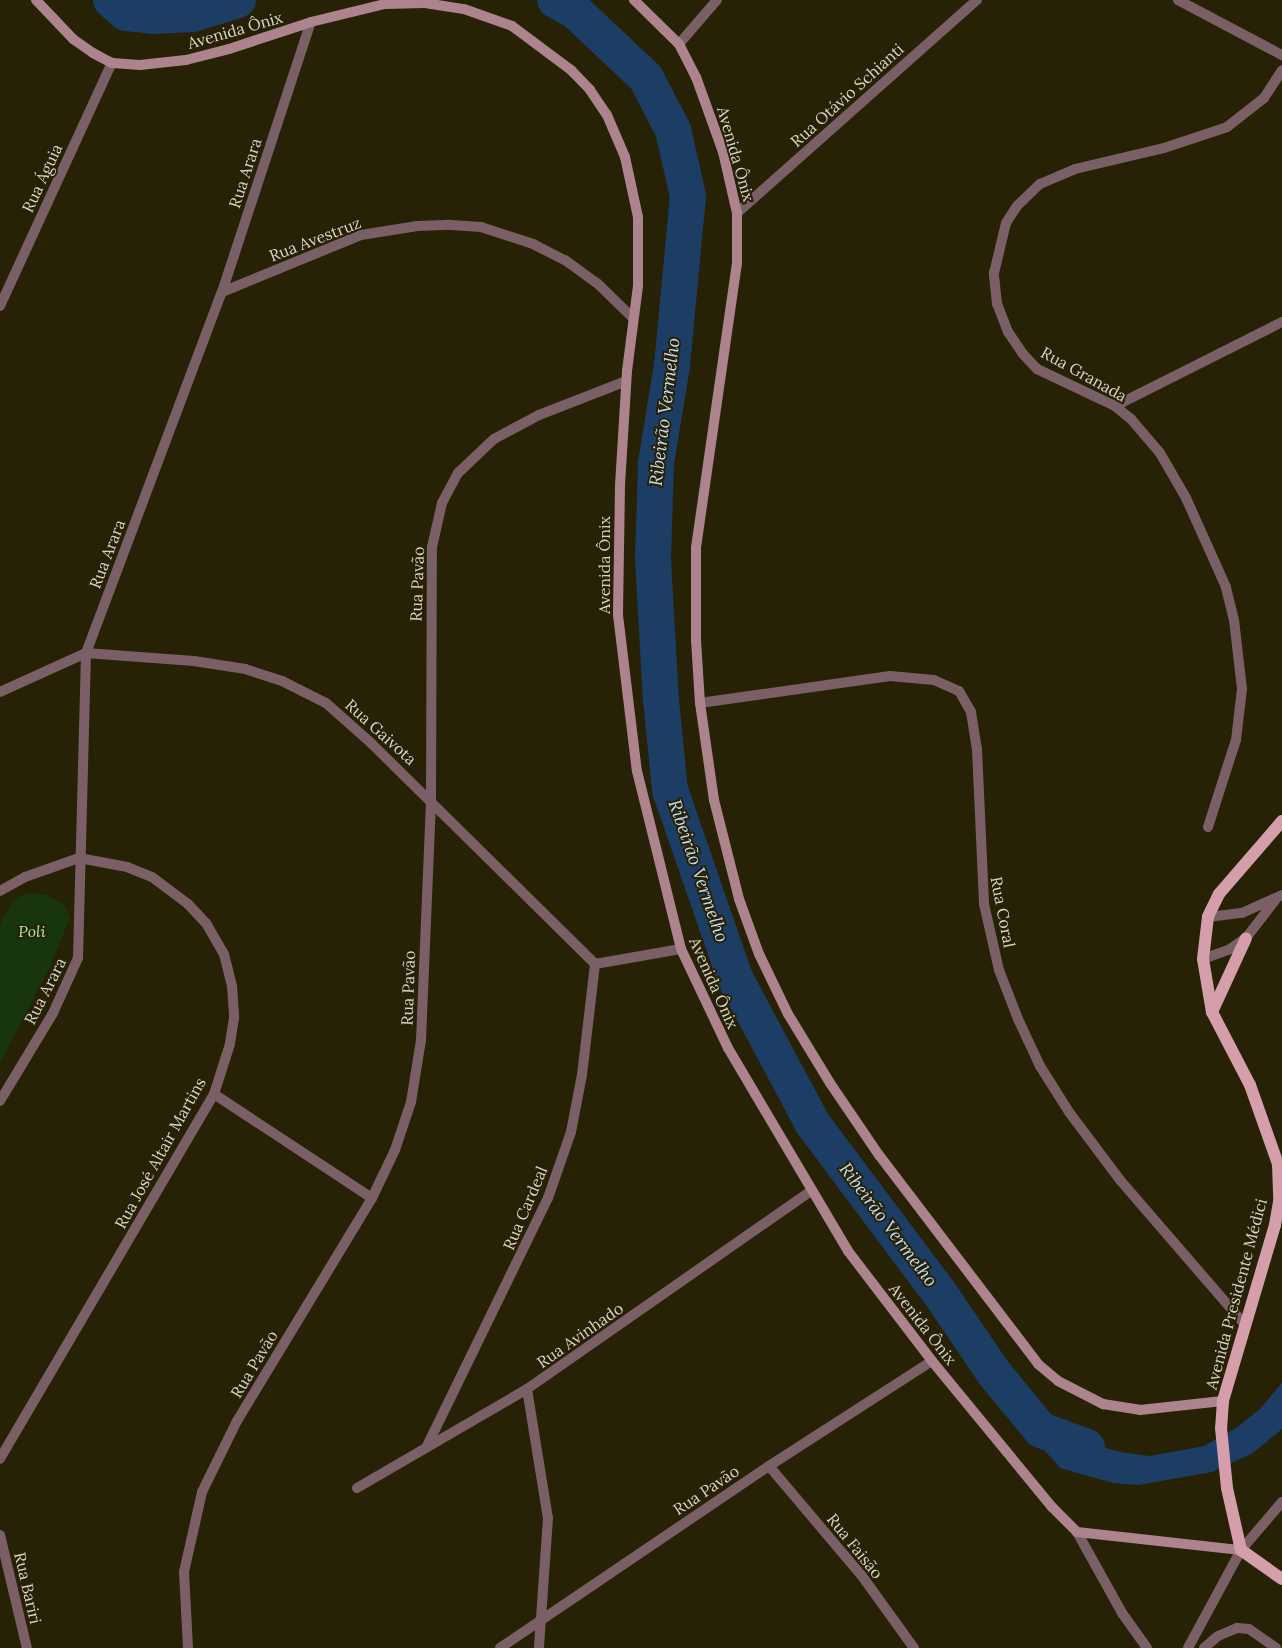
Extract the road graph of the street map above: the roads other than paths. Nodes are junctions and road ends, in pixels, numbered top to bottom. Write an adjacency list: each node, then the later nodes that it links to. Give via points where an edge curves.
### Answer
1 (36, 0): 9 (main road, Avenida Ônix, via 73,39)
2 (634, 0): 7 (main road, Avenida Ônix)
3 (717, 0): 7 (street)
4 (978, 0): 11 (street, Rua Otávio Schianti)
5 (1178, 0): 8 (street)
6 (311, 22): 9 (main road, Avenida Ônix, via 230,50 186,60 140,65); 12 (street, Rua Arara); 14 (main road, Avenida Ônix, via 385,4 425,3 464,9 512,26 571,70 607,115 633,185 640,247)
7 (679, 44): 11 (main road, Avenida Ônix, via 712,119)
8 (1282, 55)
9 (112, 63): 13 (street, Rua Águia)
10 (1282, 70): 17 (street, Rua Granada, via 1264,98 1227,127 1197,139 1102,160 1056,176 1030,193 1006,223 994,273 997,304 1008,332 1037,369)
11 (737, 213): 20 (main road, Avenida Ônix, via 737,263 696,548)
12 (222, 292): 14 (street, Rua Avestruz, via 361,235 417,226 451,225 481,227 511,235 549,252 597,283); 18 (street, Rua Arara)
13 (0, 306)
14 (633, 318): 16 (main road, Avenida Ônix)
15 (1282, 322): 17 (street)
16 (626, 381): 21 (street, Rua Pavão, via 539,415 494,439 476,454 449,487 436,522 432,547); 29 (main road, Avenida Ônix, via 617,557 619,624 637,771)
17 (1115, 406): 23 (street, Rua Granada, via 1146,435 1172,472 1214,556 1234,620 1242,689 1236,740)
18 (86, 653): 19 (street, Rua Gaivota); 21 (street, Rua Gaivota, via 194,661 244,669 282,681 326,703); 24 (street, Rua Arara)
19 (0, 692)
20 (700, 703): 37 (street, Rua Coral, via 890,676 934,680 958,691 971,712 977,749 984,904 999,970 1018,1019 1040,1066 1069,1112 1120,1180); 40 (main road, Avenida Ônix, via 723,843 762,961 788,1014 830,1083 972,1280 1038,1364 1078,1394 1103,1404 1140,1410)
21 (431, 799): 31 (street, Rua Gaivota); 36 (street, Rua Pavão, via 421,1040 416,1079 395,1150)
22 (1282, 821): 27 (main road, Avenida Presidente Médici, via 1232,876)
23 (1208, 827)
24 (78, 858): 25 (street, via 25,877); 33 (street, Rua José Altair Martins, via 126,867 152,877 188,904 206,923 219,946 232,986 234,1018 230,1044); 34 (street, Rua Arara, via 78,958 53,1014)
25 (0, 891)
26 (1279, 897): 27 (street, via 1242,913); 28 (street)
27 (1208, 917): 30 (main road, Avenida Presidente Médici)
28 (1246, 938): 30 (street, via 1230,949); 32 (main road)
29 (681, 949): 31 (street); 35 (main road, Avenida Ônix, via 728,1048)
30 (1203, 959): 32 (main road, Avenida Presidente Médici)
31 (595, 964): 41 (street, Rua Cardeal, via 580,1084 570,1132 548,1198)
32 (1212, 1012): 37 (main road, Avenida Presidente Médici, via 1250,1085 1278,1164 1279,1202 1275,1224)
33 (214, 1094): 36 (street); 42 (street, Rua José Altair Martins)
34 (0, 1101)
35 (811, 1191): 38 (main road, Avenida Ônix, via 848,1251); 39 (street, Rua Avinhado)
36 (372, 1198): 52 (street, Rua Pavão, via 237,1421 202,1492 184,1572)
37 (1245, 1326): 40 (main road, Avenida Presidente Médici)
38 (932, 1361): 43 (street, Rua Pavão); 46 (main road, Avenida Ônix, via 1052,1507)
39 (528, 1389): 41 (street, Rua Avinhado); 50 (street, via 548,1518)
40 (1224, 1401): 48 (main road, Avenida Presidente Médici, via 1221,1428 1227,1488)
41 (428, 1446): 44 (street, Rua Avinhado)
42 (0, 1459)
43 (769, 1466): 50 (street, Rua Pavão); 55 (street, Rua Faisão, via 862,1576)
44 (357, 1488)
45 (1282, 1502): 48 (street)
46 (1078, 1532): 48 (main road); 56 (street, Avenida Ônix, via 1122,1613)
47 (0, 1535): 51 (street, Rua Bariri)
48 (1241, 1550): 49 (main road); 57 (street)
49 (1282, 1579)
50 (539, 1619): 53 (street, Rua Pavão); 54 (street)
51 (27, 1648)
52 (188, 1648)
53 (500, 1648)
54 (540, 1648)
55 (914, 1648)
56 (1147, 1648)
57 (1188, 1648)
58 (1204, 1648): 59 (street, via 1218,1636 1237,1628 1250,1629)
59 (1276, 1648)

